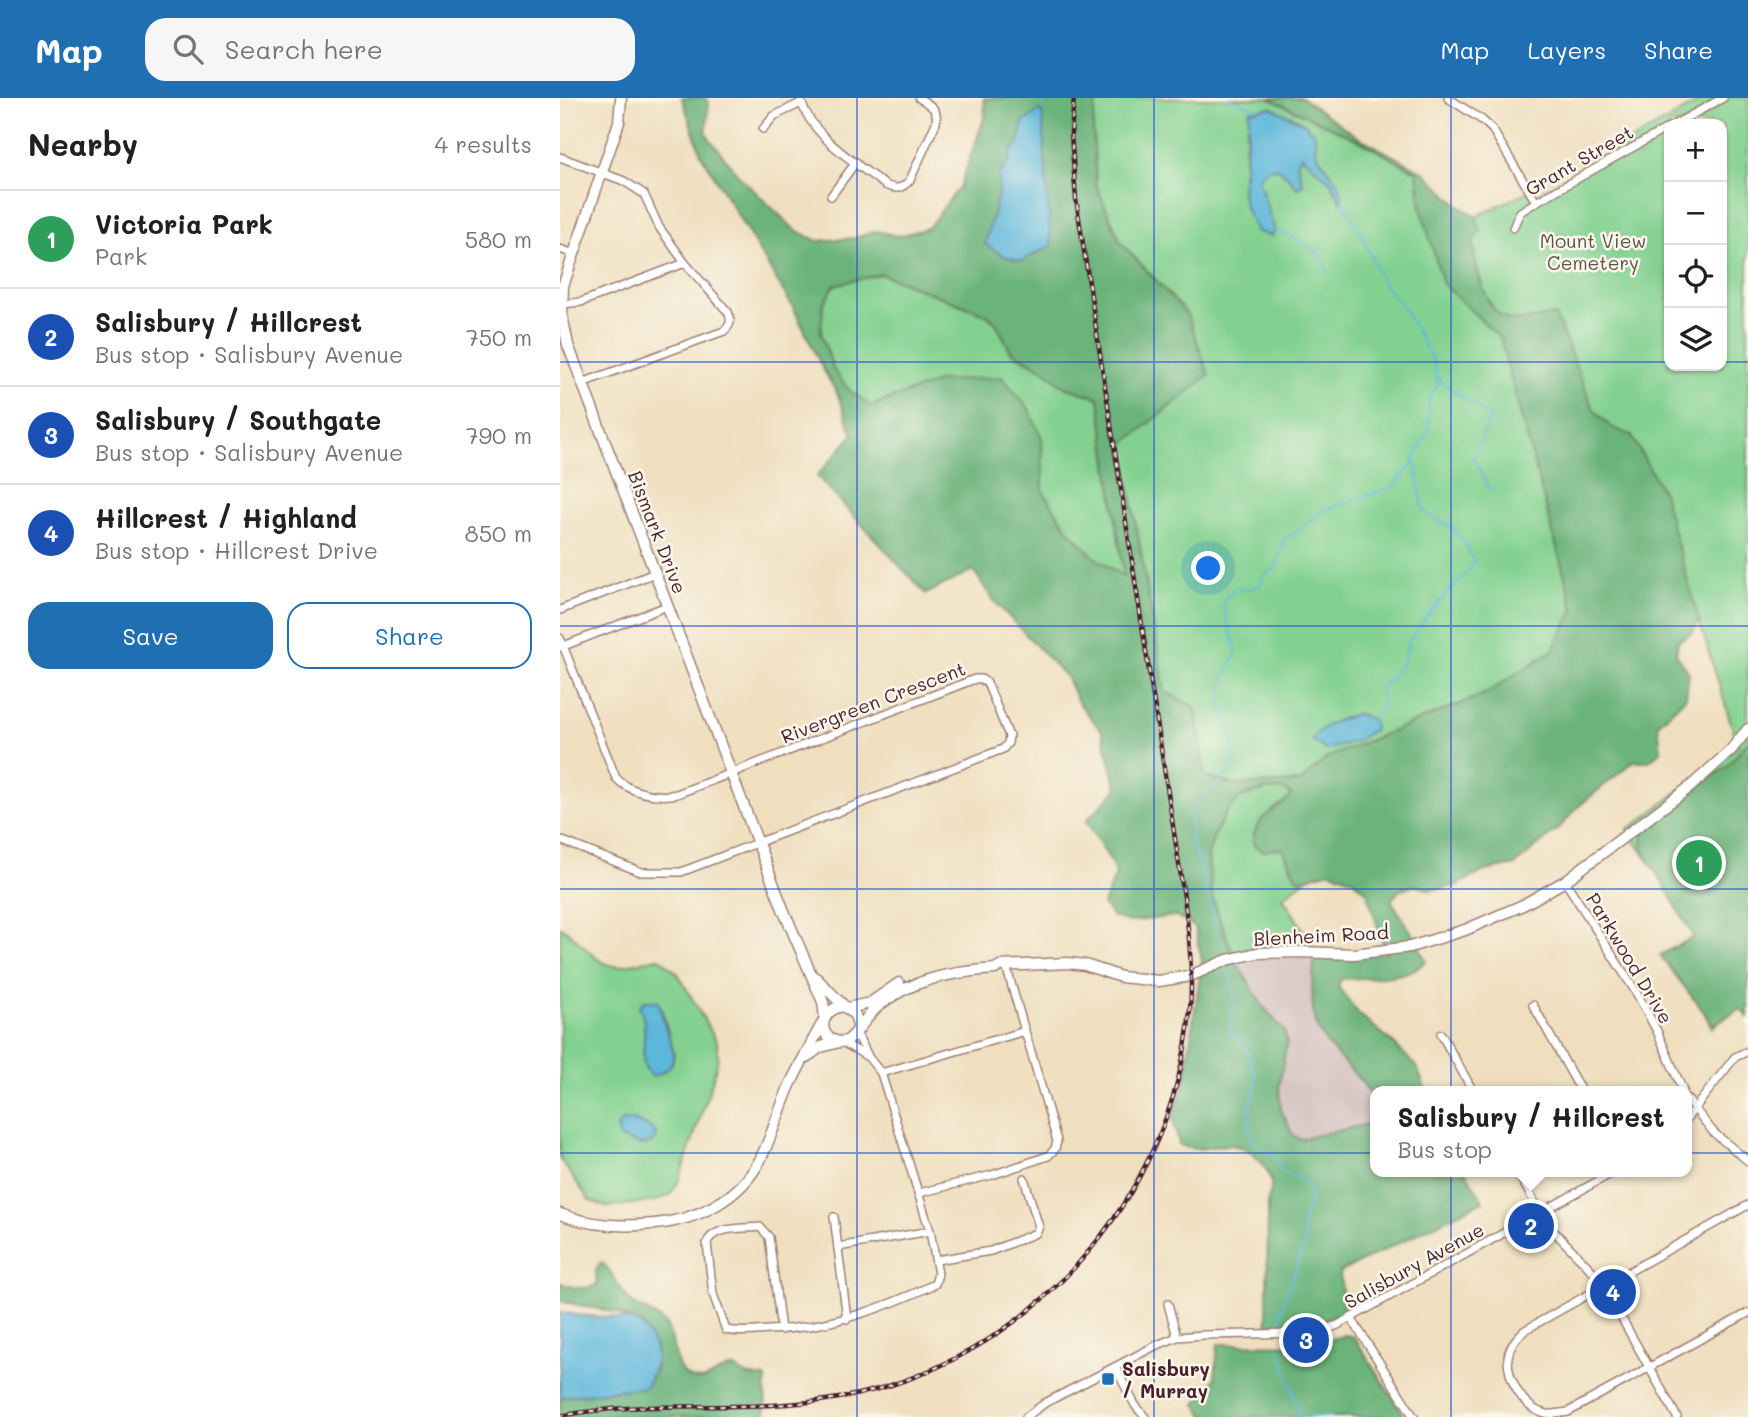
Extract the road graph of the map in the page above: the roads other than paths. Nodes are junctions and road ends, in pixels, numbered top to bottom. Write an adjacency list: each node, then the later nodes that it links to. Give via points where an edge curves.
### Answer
1 (621, 98): 11 (main road, Bismark Drive, via 619,122)
2 (919, 98): 10 (street, via 934,108 937,116 905,186 885,185)
3 (1448, 98): 13 (street, via 1492,130)
4 (1723, 98): 6 (street)
5 (800, 101): 7 (street); 10 (street, via 815,126)
6 (1684, 119)
7 (762, 129)
8 (1664, 130): 13 (street, Grant Street)
9 (560, 157): 11 (street)
10 (856, 162): 12 (street)
11 (602, 172): 16 (main road, Bismark Drive); 17 (street, via 644,194 659,227)
12 (831, 196)
13 (1536, 202): 14 (street, Grant Street, via 1520,212)
14 (1513, 228)
15 (560, 249): 16 (street)
16 (573, 254): 18 (main road, Bismark Drive)
17 (685, 263): 18 (street, via 581,302); 19 (street, via 729,312 728,328)
18 (562, 304): 19 (main road, Bismark Drive, via 568,345)
19 (582, 383): 20 (main road, Bismark Drive)
20 (655, 573): 21 (main road, Bismark Drive); 22 (street)
21 (667, 606): 23 (street); 25 (main road, Bismark Drive)
22 (560, 610)
23 (561, 644): 25 (street, via 620,782 646,794 667,796)
24 (1748, 729): 28 (main road, Blenheim Road, via 1690,787)
25 (731, 773): 27 (main road, Bismark Drive); 27 (street, Rivergreen Crescent, via 975,679 987,682 1009,737 1003,749)
26 (560, 840): 27 (street, via 619,865 654,873 696,868)
27 (758, 844): 30 (main road, Bismark Drive)
28 (1566, 881): 29 (main road, Blenheim Road, via 1477,925 1410,947 1354,954 1257,953 1191,976 1159,981 1068,963); 44 (street, Parkwood Drive, via 1637,994)
29 (1003, 966): 32 (main road, Blenheim Road, via 975,964 934,971 899,983 865,1006); 34 (main road, Blenheim Road, via 914,984 886,1001); 35 (street)
30 (809, 971): 32 (main road, Bismark Drive); 33 (main road, Bismark Drive, via 823,1002)
31 (1533, 1005): 43 (street)
32 (846, 1007): 33 (main road, via 833,1009); 34 (main road, via 855,1015)
33 (824, 1021): 37 (main road, via 828,1036); 39 (main road)
34 (857, 1029): 37 (main road, via 851,1038); 40 (street)
35 (1025, 1031): 41 (street); 50 (street, via 1057,1141 1055,1149 1048,1156 992,1175)
36 (1441, 1034): 42 (street)
37 (840, 1042): 39 (main road); 40 (street)
38 (1748, 1051): 45 (street, via 1735,1057)
39 (805, 1058): 53 (main road, via 759,1161 734,1193 716,1206 690,1218 634,1226 604,1226)
40 (869, 1058): 41 (street)
41 (881, 1073): 50 (street)
42 (1469, 1086)
43 (1578, 1086)
44 (1681, 1086)
45 (1693, 1109): 46 (street)
46 (1748, 1161)
47 (1520, 1177): 52 (street)
48 (1605, 1177): 52 (street, Salisbury Avenue)
49 (1024, 1178): 57 (street, via 1039,1227 1036,1233 990,1251)
50 (919, 1193): 55 (street)
51 (1748, 1205): 58 (street)
52 (1541, 1213): 58 (street); 61 (street, Salisbury Avenue)
53 (560, 1214)
54 (834, 1217): 56 (street)
55 (930, 1231): 56 (street); 57 (street)
56 (838, 1247): 62 (street)
57 (936, 1260): 62 (street, via 939,1274 935,1284)
58 (1603, 1286): 66 (street); 66 (street, via 1515,1339 1508,1355 1516,1388 1535,1410 1555,1414 1568,1412)
59 (1168, 1304): 64 (street)
60 (1748, 1313): 66 (street)
61 (1351, 1318): 64 (street, Salisbury Avenue, via 1307,1334); 69 (street)
62 (847, 1319): 63 (street)
63 (781, 1330): 63 (street, via 726,1330 711,1281 707,1243 715,1232 765,1230)
64 (1177, 1337): 65 (street, Salisbury Avenue)
65 (1115, 1367): 67 (street, Salisbury Avenue); 68 (street)
66 (1649, 1368): 70 (street)
67 (1026, 1417)
68 (1145, 1417)
69 (1414, 1417)
70 (1677, 1417)

